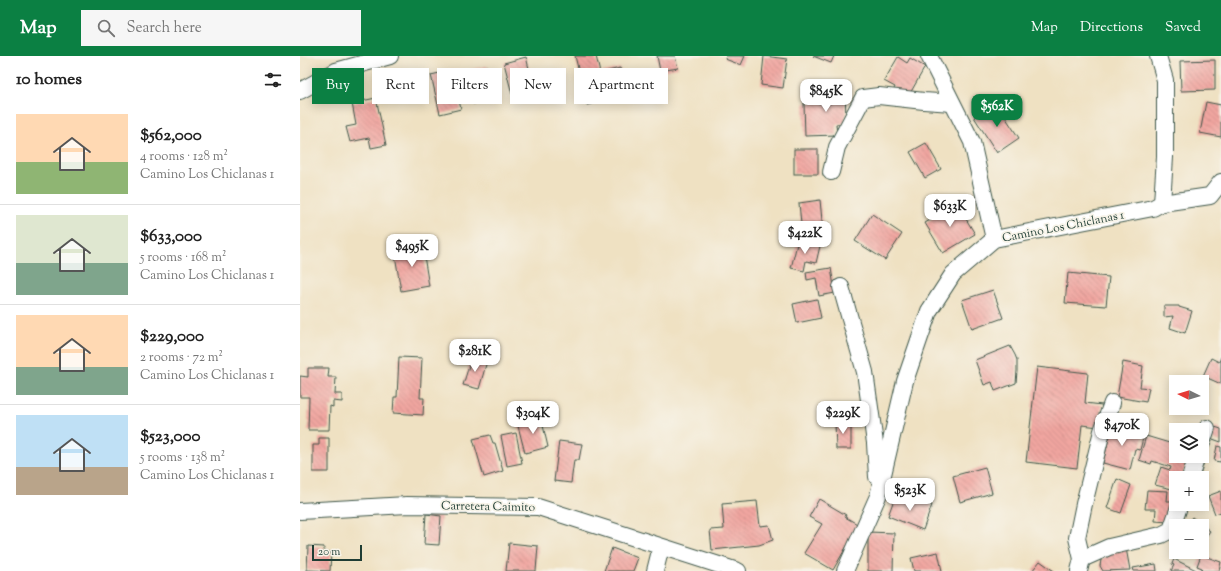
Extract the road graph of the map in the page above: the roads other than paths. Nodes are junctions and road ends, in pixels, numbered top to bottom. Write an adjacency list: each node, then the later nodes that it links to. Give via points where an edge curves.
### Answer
1 (390, 56): 4 (street, via 336,71)
2 (929, 56): 5 (street)
3 (1158, 56): 8 (street, via 1166,80)
4 (300, 91)
5 (952, 103): 6 (street, via 879,96 863,98 837,147); 9 (street, via 972,142)
6 (831, 172)
7 (1221, 182): 8 (street, Camino Los Chiclanas 1, via 1210,196)
8 (1162, 203): 9 (street, Camino Los Chiclanas 1, via 1153,208)
9 (994, 239): 12 (street, Camino Los Chiclanas 1, via 953,274 929,311 905,380)
10 (841, 287): 12 (street, via 865,372 875,443)
11 (1112, 403): 16 (street, via 1102,431 1077,538)
12 (878, 496): 19 (street, Camino Los Chiclanas 1)
13 (300, 511): 15 (street, Carretera Caimito, via 407,505 538,507)
14 (1178, 511): 16 (street, via 1171,530 1161,535 1109,547)
15 (661, 547): 17 (street); 18 (street, Carretera Caimito)
16 (1081, 565)
17 (655, 571)
18 (738, 571)
19 (845, 571)

